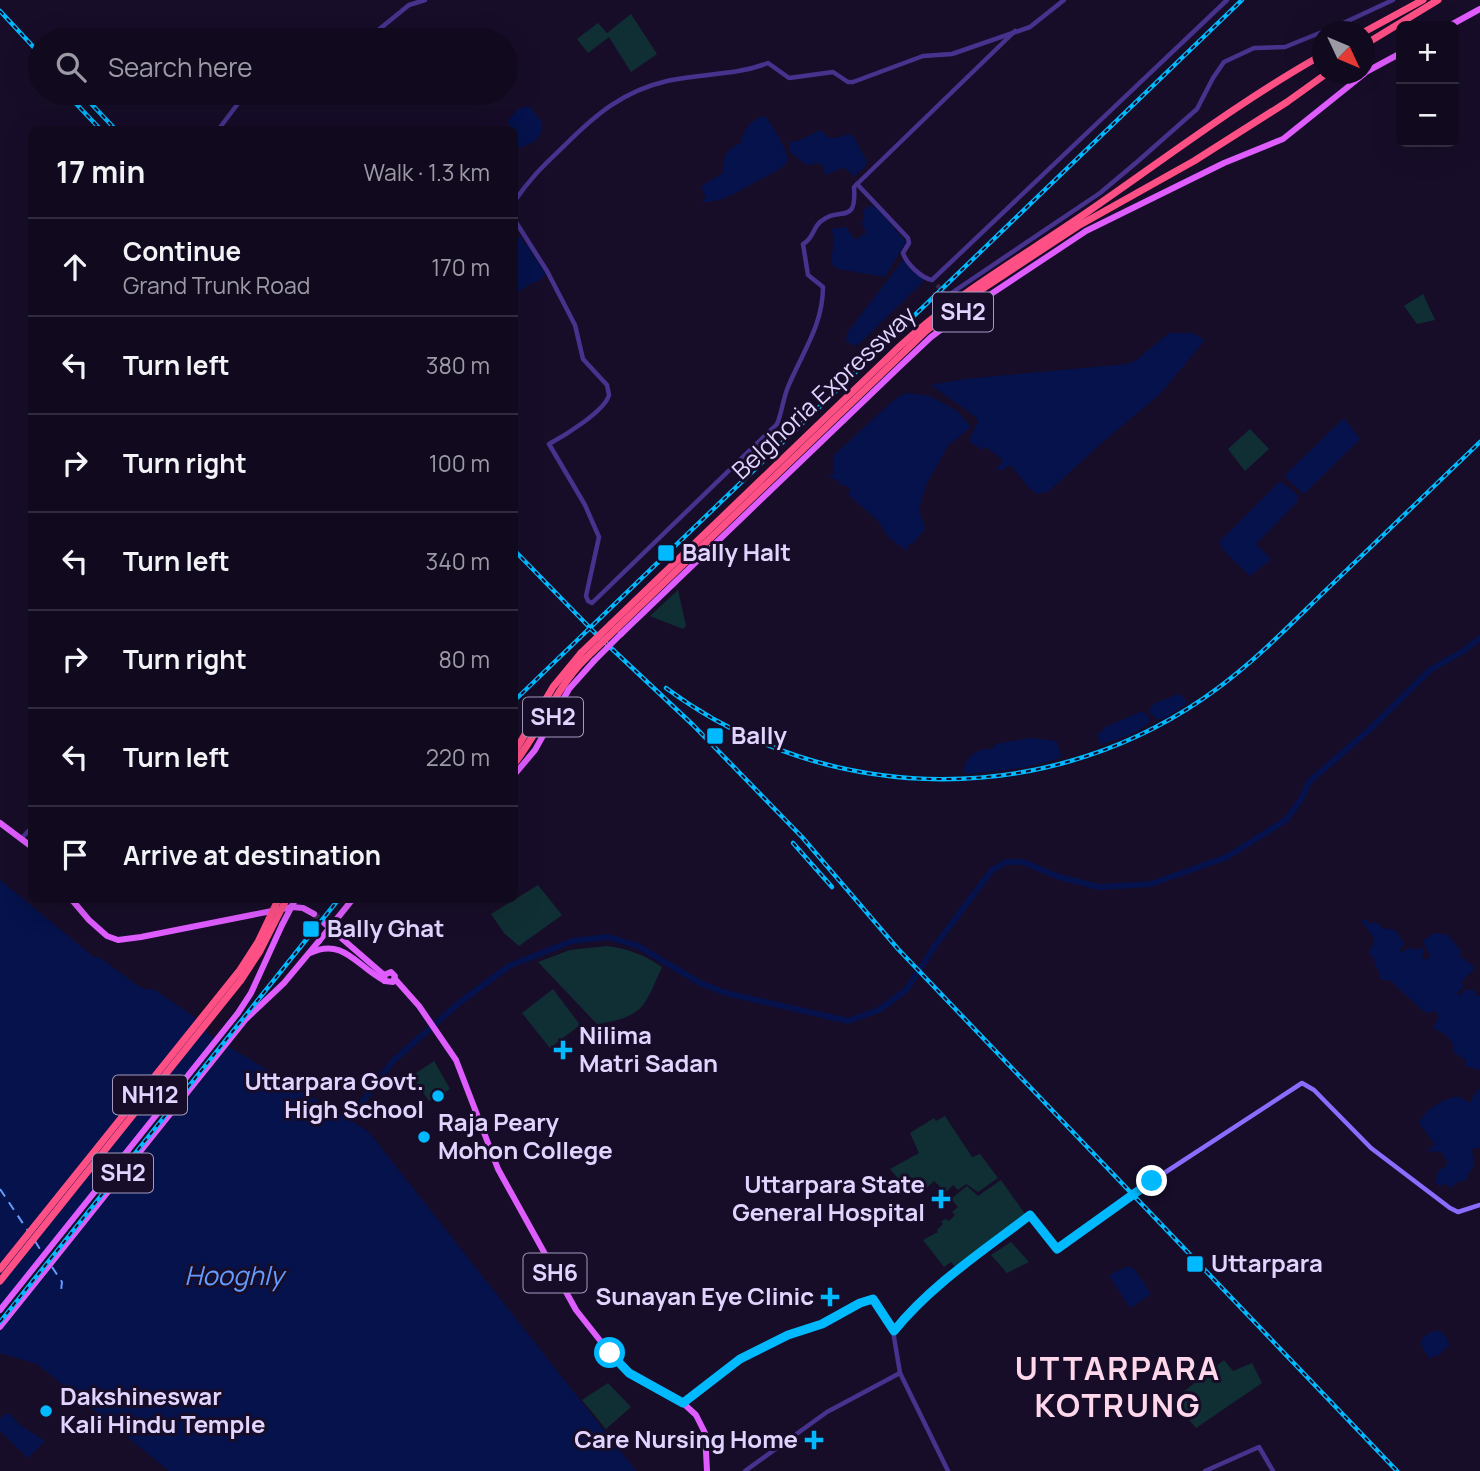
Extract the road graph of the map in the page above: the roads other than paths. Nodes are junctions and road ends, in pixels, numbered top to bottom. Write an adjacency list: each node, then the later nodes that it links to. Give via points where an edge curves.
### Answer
1 (425, 0): 11 (street, via 410,5)
2 (1064, 0): 12 (street, via 1034,24)
3 (1227, 0): 25 (street)
4 (1393, 0): 8 (street)
5 (1423, 0): 10 (highway)
6 (1438, 0): 14 (highway)
7 (1480, 9): 9 (main road)
8 (1347, 21)
9 (1458, 21)
10 (1375, 26)
11 (381, 28)
12 (1015, 31): 22 (street); 23 (street, via 952,54 923,56 853,82 832,72 789,78 768,62 716,76 653,85 606,107 580,128)
13 (1312, 36): 27 (street, via 1285,47 1246,50 1224,62 1197,109 1137,162 1100,192 945,294)
14 (1375, 39)
15 (1396, 56): 17 (main road, SH2)
16 (1312, 61): 28 (highway, Belghoria Expressway, via 1259,91 933,317)
17 (1375, 67)
18 (1312, 84): 28 (highway, Belghoria Expressway, via 1194,161 1067,233 926,331)
19 (1350, 84): 28 (main road, SH2, via 1283,139 1099,223 967,310 931,337)
20 (237, 105): 21 (street)
21 (221, 126)
22 (857, 184): 24 (street, via 851,211 821,222 803,244 807,275 822,287 822,304 777,424 592,603 586,596 599,537 549,444 575,428 609,395 607,385 583,359 575,325); 25 (street, via 908,238 903,257)
23 (518, 196)
24 (518, 225)
25 (932, 280): 26 (street)
26 (937, 285)
27 (949, 299)
28 (616, 629): 29 (highway, Belghoria Expressway, bridge); 29 (main road, SH2, bridge)
29 (587, 657): 30 (highway, Belghoria Expressway, via 553,687); 31 (highway, Belghoria Expressway, via 560,688); 32 (main road, SH2, via 535,750)
30 (518, 745)
31 (518, 759)
32 (518, 770)
33 (0, 823): 35 (main road)
34 (28, 831): 35 (street)
35 (21, 839): 36 (main road)
36 (28, 844)
37 (74, 903): 42 (main road, via 102,933 118,940 292,907)
38 (277, 903): 47 (highway, NH12, bridge, via 240,970)
39 (284, 903): 48 (highway, NH12, bridge, via 241,980)
40 (293, 903): 49 (main road, SH2, bridge, via 238,1013)
41 (350, 903): 44 (main road, bridge)
42 (314, 914)
43 (324, 923): 45 (main road, SH6)
44 (308, 954): 45 (main road, via 337,948); 50 (main road, SH2, via 246,1019)
45 (389, 980): 53 (main road, SH6, via 419,1006 460,1067 498,1169 576,1310 629,1373)
46 (1480, 1205): 51 (main road, via 1458,1212 1450,1208 1371,1148 1302,1083 1057,1249 1030,1215 959,1269)
47 (0, 1269)
48 (0, 1281)
49 (0, 1310)
50 (0, 1327)
51 (894, 1331): 52 (street); 53 (main road, via 876,1302 860,1303 740,1359)
52 (900, 1373): 55 (street, via 827,1412); 56 (street)
53 (683, 1403): 54 (main road, SH6, via 703,1426)
54 (707, 1471)
55 (745, 1471)
56 (948, 1471)
57 (1205, 1471): 58 (street, via 1259,1447)
58 (1273, 1471)

